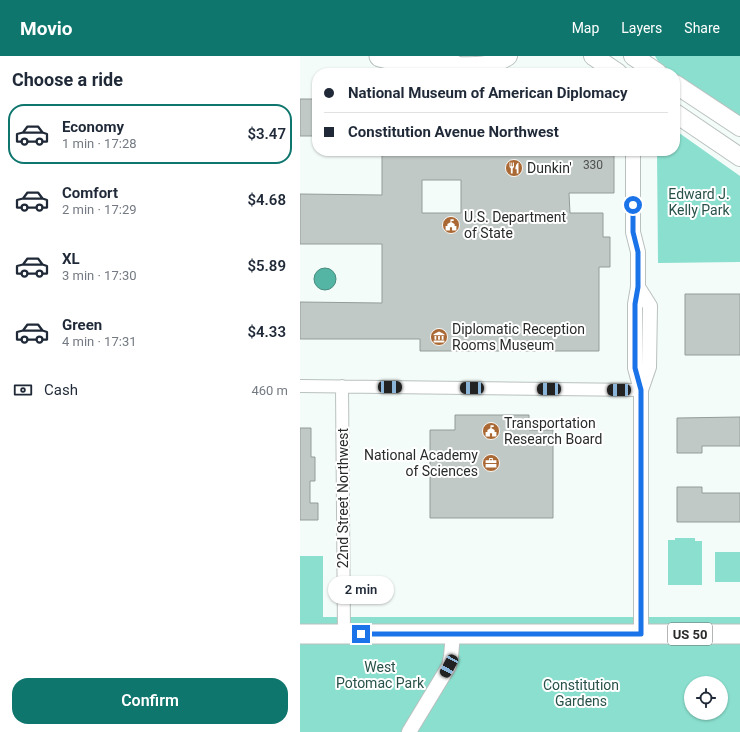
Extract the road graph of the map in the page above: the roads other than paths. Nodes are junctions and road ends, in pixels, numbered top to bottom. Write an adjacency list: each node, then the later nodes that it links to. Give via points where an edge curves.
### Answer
1 (380, 56): 6 (highway)
2 (479, 56): 6 (main road)
3 (508, 56): 6 (main road, via 487,65)
4 (593, 56): 7 (main road)
5 (637, 61): 8 (main road)
6 (455, 66)
7 (611, 68)
8 (649, 68)
9 (680, 87): 11 (main road)
10 (680, 116): 13 (main road)
11 (740, 127)
12 (633, 156): 16 (street, via 633,232 638,252 635,368)
13 (740, 157)
14 (300, 386): 15 (street)
15 (342, 386): 16 (street); 18 (street, 22nd Street Northwest)
16 (641, 390): 20 (street)
17 (300, 634): 18 (highway, US 50)
18 (344, 634): 19 (highway, US 50)
19 (453, 634): 20 (highway, US 50); 22 (street, via 449,666)
20 (641, 634): 21 (highway, US 50)
21 (740, 634)
22 (409, 732)

